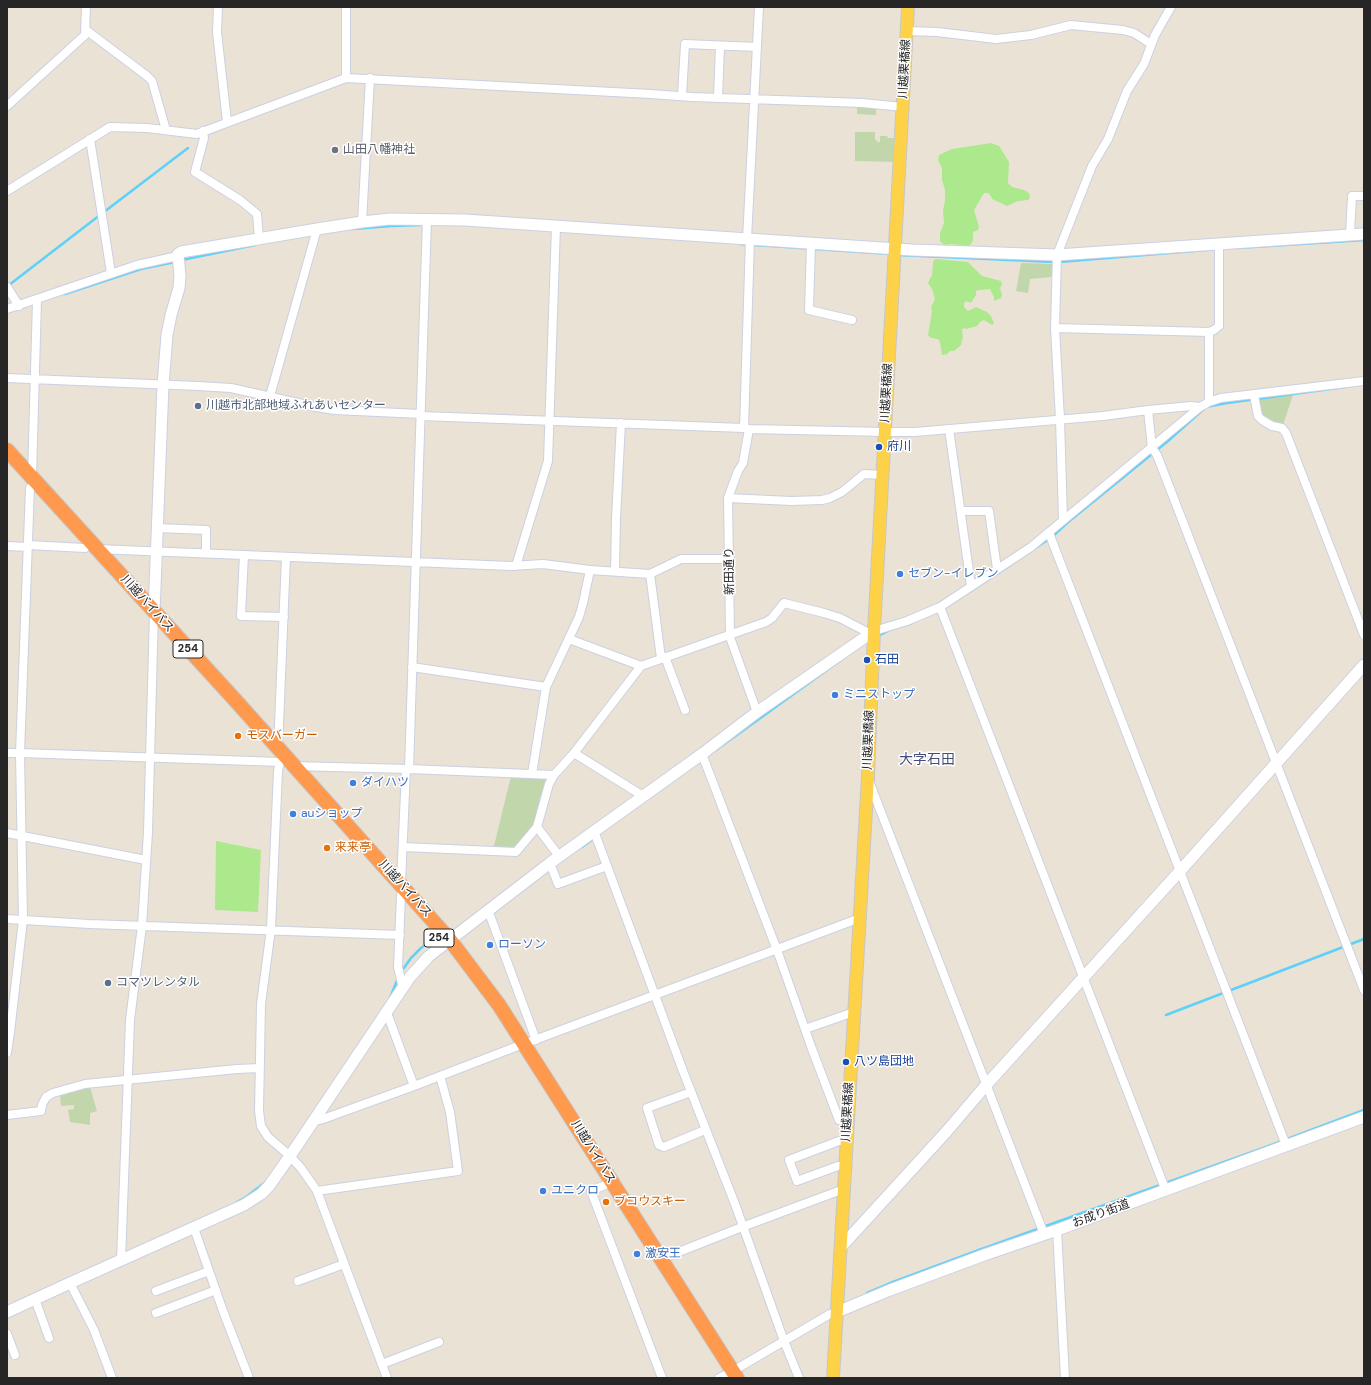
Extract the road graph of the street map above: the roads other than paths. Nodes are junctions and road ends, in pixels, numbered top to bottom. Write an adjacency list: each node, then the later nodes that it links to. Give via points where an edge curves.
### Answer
1 (86, 7): 7 (street)
2 (218, 7): 19 (street, via 217,32)
3 (346, 7): 12 (street)
4 (759, 7): 11 (street, 新田通り)
5 (908, 7): 8 (main road, 川越栗橋線)
6 (1171, 7): 9 (street)
7 (86, 30): 17 (street, via 85,35); 20 (street, via 152,81)
8 (907, 31): 9 (street, via 996,39 1031,35 1071,25 1122,30 1134,33); 18 (main road, 川越栗橋線)
9 (1151, 44): 36 (street, via 1144,64 1127,91 1108,139 1092,166)
10 (720, 46): 11 (street); 14 (street, via 685,45); 15 (street)
11 (757, 47): 16 (street, 新田通り)
12 (346, 78): 13 (street); 19 (street)
13 (370, 78): 14 (street); 26 (street)
14 (682, 96): 15 (street)
15 (718, 98): 16 (street)
16 (755, 99): 18 (street); 32 (street, 新田通り)
17 (7, 106)
18 (903, 107): 35 (main road, 川越栗橋線)
19 (227, 122): 21 (street)
20 (166, 130): 21 (street, via 197,134); 22 (street, via 110,127)
21 (203, 131): 31 (street, via 204,138 195,172 240,200 257,214)
22 (90, 139): 23 (street); 38 (street)
23 (7, 191)
24 (1364, 196): 29 (street, via 1352,196)
25 (427, 219): 26 (street); 27 (street); 55 (street)
26 (362, 222): 28 (street)
27 (556, 226): 32 (street); 57 (street)
28 (317, 229): 31 (street); 51 (street)
29 (1350, 234): 30 (street); 34 (street)
30 (1364, 234)
31 (259, 238): 37 (street, via 184,251)
32 (748, 239): 33 (street); 59 (street, 新田通り)
33 (811, 243): 35 (street); 43 (street, via 809,310)
34 (1219, 244): 36 (street); 45 (street, via 1219,326)
35 (894, 249): 36 (street); 61 (main road, 川越栗橋線)
36 (1057, 255): 44 (street)
37 (178, 256): 38 (street); 49 (street, via 179,288 167,335)
38 (112, 273): 40 (street)
39 (7, 287): 41 (street)
40 (37, 300): 41 (street); 47 (street)
41 (19, 306): 42 (street)
42 (7, 309)
43 (852, 320)
44 (1055, 328): 45 (street); 56 (street)
45 (1209, 332): 52 (street)
46 (7, 378): 47 (street)
47 (35, 379): 49 (street); 66 (street)
48 (1364, 380): 50 (street)
49 (163, 385): 51 (street, via 231,388); 70 (street)
50 (1254, 395): 52 (street, via 1221,398); 92 (street, via 1258,416 1272,426 1282,428 1286,433)
51 (270, 396): 55 (street, via 335,410)
52 (1209, 402): 53 (street)
53 (1200, 407): 54 (street); 62 (street)
54 (1148, 410): 56 (street); 62 (street)
55 (421, 415): 57 (street); 80 (street)
56 (1060, 419): 60 (street); 69 (street)
57 (549, 421): 58 (street); 81 (street, via 548,461)
58 (621, 423): 59 (street); 84 (street)
59 (746, 428): 61 (street); 67 (street, 新田通り, via 743,463)
60 (949, 429): 61 (street); 68 (street)
61 (885, 432): 65 (main road, 川越栗橋線)
62 (1152, 448): 69 (street); 107 (street, via 1157,455)
63 (7, 450): 66 (highway, 川越バイパス / 254)
64 (7, 462): 66 (highway, 川越バイパス / 254)
65 (883, 474): 67 (street, via 864,474 842,492 822,500); 90 (main road, 川越栗橋線)
66 (31, 483): 73 (street); 74 (highway, 川越バイパス / 254)
67 (728, 498): 79 (street, 新田通り)
68 (961, 511): 82 (street, via 989,511); 86 (street)
69 (1063, 520): 71 (street)
70 (157, 528): 75 (street); 76 (street, via 206,530)
71 (1049, 533): 82 (street); 122 (street)
72 (7, 546): 73 (street)
73 (28, 546): 74 (street); 102 (street)
74 (91, 549): 75 (street); 88 (highway, 川越バイパス / 254)
75 (156, 551): 76 (street); 88 (street)
76 (206, 553): 77 (street)
77 (244, 555): 78 (street); 89 (street, via 241,616)
78 (286, 557): 80 (street); 89 (street)
79 (730, 559): 85 (street, via 681,559); 91 (street, 新田通り)
80 (416, 562): 81 (street); 97 (street)
81 (516, 566): 83 (street, via 543,564)
82 (997, 569): 86 (street)
83 (590, 570): 84 (street); 93 (street, via 579,617)
84 (615, 571): 85 (street)
85 (650, 574): 94 (street)
86 (972, 586): 87 (street)
87 (940, 607): 90 (street); 133 (street)
88 (154, 617): 105 (street); 106 (highway, 川越バイパス / 254)
89 (284, 617): 106 (street)
90 (872, 632): 91 (street, via 835,616 784,603 766,622); 100 (street); 111 (main road, 川越栗橋線)
91 (730, 634): 94 (street); 100 (street, 新田通り)
92 (1364, 635)
93 (570, 638): 96 (street); 98 (street)
94 (663, 658): 96 (street); 99 (street)
95 (1364, 665): 107 (street)
96 (641, 666): 103 (street)
97 (412, 667): 98 (street); 108 (street)
98 (546, 687): 109 (street)
99 (685, 710)
100 (757, 712): 104 (street)
101 (7, 753): 102 (street)
102 (20, 753): 105 (street); 116 (street)
103 (574, 753): 110 (street); 112 (street)
104 (702, 754): 112 (street); 132 (street)
105 (149, 758): 106 (street); 119 (street)
106 (284, 759): 108 (street); 123 (highway, 川越バイパス / 254); 129 (street, via 278,771)
107 (1276, 763): 122 (street); 135 (street)
108 (408, 769): 109 (street); 117 (street)
109 (532, 774): 110 (street)
110 (554, 775): 113 (street, via 549,784)
111 (868, 776): 125 (main road, 川越栗橋線); 145 (street)
112 (643, 796): 114 (street)
113 (538, 827): 117 (street, via 516,852 511,853); 118 (street)
114 (594, 831): 118 (street); 121 (street)
115 (7, 833): 116 (street)
116 (21, 836): 119 (street); 127 (street)
117 (402, 847): 123 (street)
118 (559, 856): 120 (street)
119 (146, 860): 128 (street)
120 (550, 863): 121 (street, via 558,884); 124 (street)
121 (606, 866): 136 (street)
122 (1180, 871): 133 (street); 154 (street)
123 (401, 889): 130 (street); 131 (highway, 川越バイパス / 254)
124 (488, 910): 131 (street); 140 (street)
125 (860, 918): 132 (street); 137 (main road, 川越栗橋線)
126 (7, 919): 127 (street)
127 (23, 920): 128 (street); 141 (street)
128 (142, 926): 129 (street); 144 (street, via 130,1020)
129 (271, 929): 130 (street); 142 (street, via 261,1004)
130 (400, 934): 134 (street, via 398,967)
131 (447, 942): 134 (street, via 420,965); 140 (highway, 川越バイパス / 254, via 476,985)
132 (776, 950): 136 (street); 139 (street)
133 (1083, 979): 145 (street); 160 (street)
134 (403, 988): 138 (street)
135 (1364, 990)
136 (655, 996): 140 (street); 147 (street)
137 (854, 1012): 139 (street); 150 (main road, 川越栗橋線)
138 (387, 1013): 146 (street); 151 (street)
139 (805, 1029): 150 (street, via 839,1120)
140 (526, 1043): 143 (street); 157 (highway, 川越バイパス / 254); 166 (highway, 川越バイパス / 254)
141 (7, 1053)
142 (259, 1068): 144 (street, via 218,1070); 155 (street, via 260,1126 268,1137)
143 (440, 1076): 146 (street); 159 (street, via 450,1112 458,1171)
144 (128, 1081): 148 (street, via 85,1084 53,1092 46,1097 41,1111); 167 (street)
145 (987, 1084): 164 (street); 165 (street)
146 (414, 1086): 151 (street)
147 (691, 1092): 152 (street); 152 (street, via 647,1108 659,1145 664,1147)
148 (7, 1115)
149 (1364, 1117): 154 (street, お成り街道)
150 (848, 1120): 153 (main road, 川越栗橋線)
151 (314, 1121): 155 (street)
152 (705, 1130): 161 (street)
153 (847, 1141): 156 (main road, 川越栗橋線); 156 (street, via 839,1140 789,1160 797,1181 838,1166)
154 (1286, 1145): 160 (street, お成り街道)
155 (290, 1156): 159 (street); 162 (street, via 261,1194 244,1205)
156 (846, 1166): 158 (main road, 川越栗橋線)
157 (605, 1186): 184 (highway, 川越バイパス / 254); 188 (street, via 591,1191)
158 (844, 1189): 161 (street); 165 (main road, 川越栗橋線)
159 (317, 1191): 168 (street)
160 (1166, 1191): 163 (street, お成り街道)
161 (742, 1227): 166 (street); 180 (street)
162 (194, 1228): 167 (street); 169 (street)
163 (1057, 1230): 164 (street, お成り街道); 191 (street)
164 (1044, 1234): 177 (street, お成り街道, via 909,1282)
165 (841, 1248): 177 (main road, 川越栗橋線)
166 (661, 1259): 184 (highway, 川越バイパス / 254)
167 (121, 1260): 171 (street)
168 (344, 1264): 170 (street); 183 (street)
169 (209, 1271): 172 (street); 173 (street)
170 (298, 1281)
171 (70, 1283): 174 (street); 185 (street, via 94,1330)
172 (216, 1290): 176 (street); 186 (street)
173 (156, 1291)
174 (35, 1299): 175 (street); 179 (street)
175 (7, 1312)
176 (156, 1312)
177 (837, 1312): 180 (street); 190 (main road, 川越栗橋線)
178 (7, 1334): 182 (street)
179 (49, 1338)
180 (784, 1341): 184 (street); 189 (street)
181 (439, 1342): 183 (street)
182 (15, 1355)
183 (382, 1364): 187 (street)
184 (728, 1376)
185 (112, 1378)
186 (249, 1378)
187 (387, 1378)
188 (662, 1378)
189 (799, 1378)
190 (833, 1378)
191 (1064, 1378)

